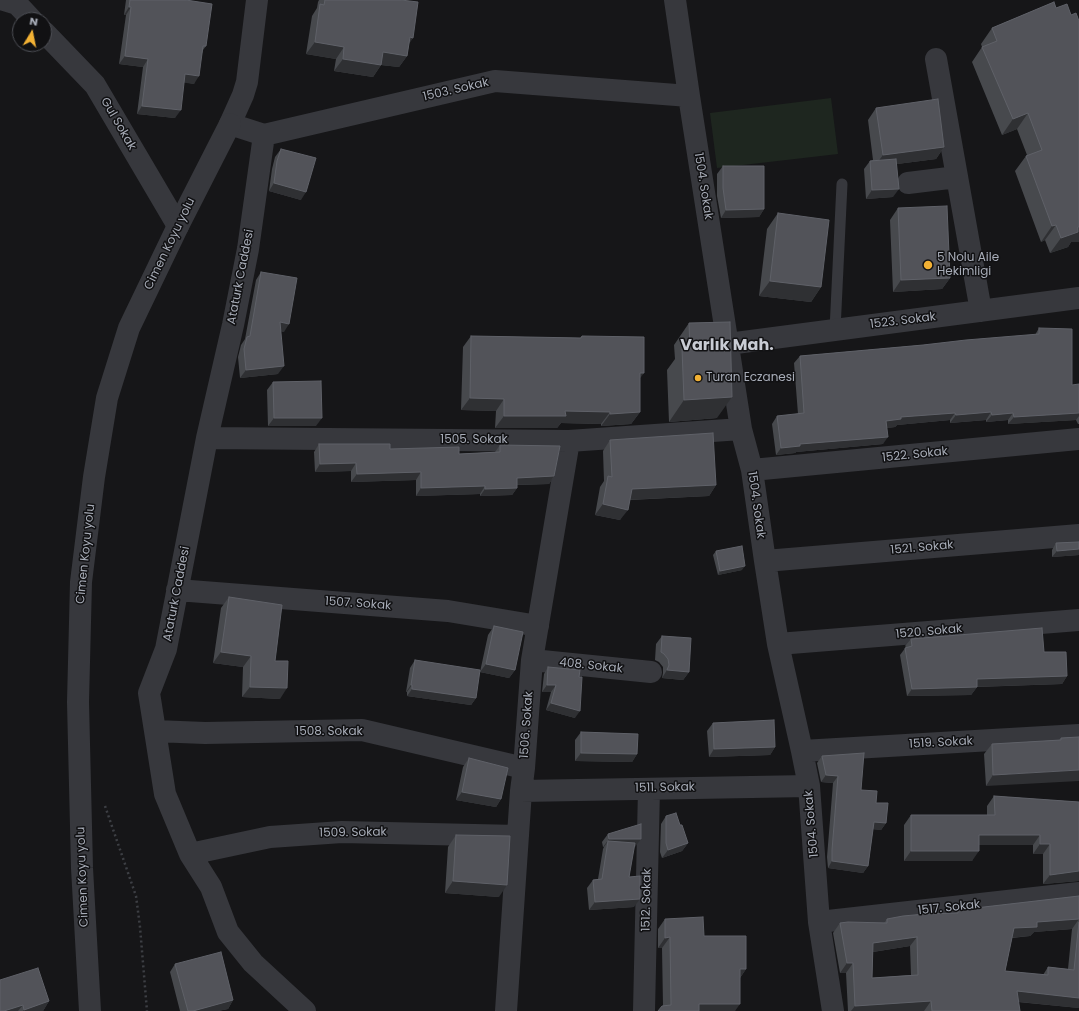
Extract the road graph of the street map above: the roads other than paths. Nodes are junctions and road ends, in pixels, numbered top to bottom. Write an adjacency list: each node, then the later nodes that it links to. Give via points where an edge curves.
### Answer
1 (257, 0): 8 (street, via 247,82)
2 (675, 0): 7 (street, 1504. Sokak)
3 (14, 1): 4 (street)
4 (24, 12)
5 (52, 40): 13 (street, Gul Sokak, via 95,86)
6 (936, 59): 10 (street)
7 (689, 96): 9 (street, 1503. Sokak, via 495,81); 17 (street, 1504. Sokak)
8 (230, 124): 9 (street); 13 (street, Cimen Koyu yolu)
9 (264, 135): 19 (street, Ataturk Caddesi, via 248,248)
10 (957, 177): 11 (street); 15 (street)
11 (908, 183)
12 (842, 184): 16 (lane)
13 (178, 226): 42 (street, Cimen Koyu yolu, via 129,328 107,398 81,582 78,702 82,868)
14 (1079, 298): 15 (street, 1523. Sokak)
15 (981, 311): 16 (street, 1523. Sokak)
16 (835, 330): 17 (street, 1523. Sokak)
17 (728, 344): 18 (street, 1504. Sokak)
18 (741, 429): 21 (street, 1505. Sokak); 22 (street, 1504. Sokak)
19 (207, 438): 21 (street, 1505. Sokak); 25 (street, Ataturk Caddesi)
20 (1079, 439): 22 (street, 1522. Sokak)
21 (569, 441): 27 (street, 1506. Sokak)
22 (752, 470): 24 (street, 1504. Sokak)
23 (1079, 535): 24 (street, 1521. Sokak)
24 (765, 561): 28 (street, 1504. Sokak)
25 (177, 590): 27 (street, 1507. Sokak, via 448,610); 31 (street, Ataturk Caddesi, via 166,649 149,693)
26 (1079, 620): 28 (street, 1520. Sokak)
27 (538, 626): 29 (street, 1506. Sokak)
28 (778, 644): 33 (street, 1504. Sokak)
29 (532, 660): 30 (street, 408. Sokak); 34 (street, 1506. Sokak)
30 (651, 672)
31 (155, 731): 34 (street, 1508. Sokak, via 205,733 362,730); 39 (street, Ataturk Caddesi, via 165,794)
32 (1079, 735): 33 (street, 1519. Sokak)
33 (802, 751): 35 (street, 1504. Sokak)
34 (524, 768): 37 (street, 1506. Sokak)
35 (809, 786): 36 (street, 1511. Sokak); 41 (street, 1504. Sokak)
36 (650, 789): 37 (street, 1511. Sokak); 45 (street, 1512. Sokak)
37 (521, 791): 38 (street, 1506. Sokak)
38 (518, 836): 39 (street, 1509. Sokak, via 342,832 270,837); 44 (street, 1506. Sokak)
39 (190, 854): 43 (street, Ataturk Caddesi, via 211,887 228,932 253,963)
40 (1079, 893): 41 (street, 1517. Sokak)
41 (820, 922): 46 (street, 1504. Sokak)
42 (90, 1011)
43 (305, 1011)
44 (506, 1011)
45 (644, 1011)
46 (833, 1011)

